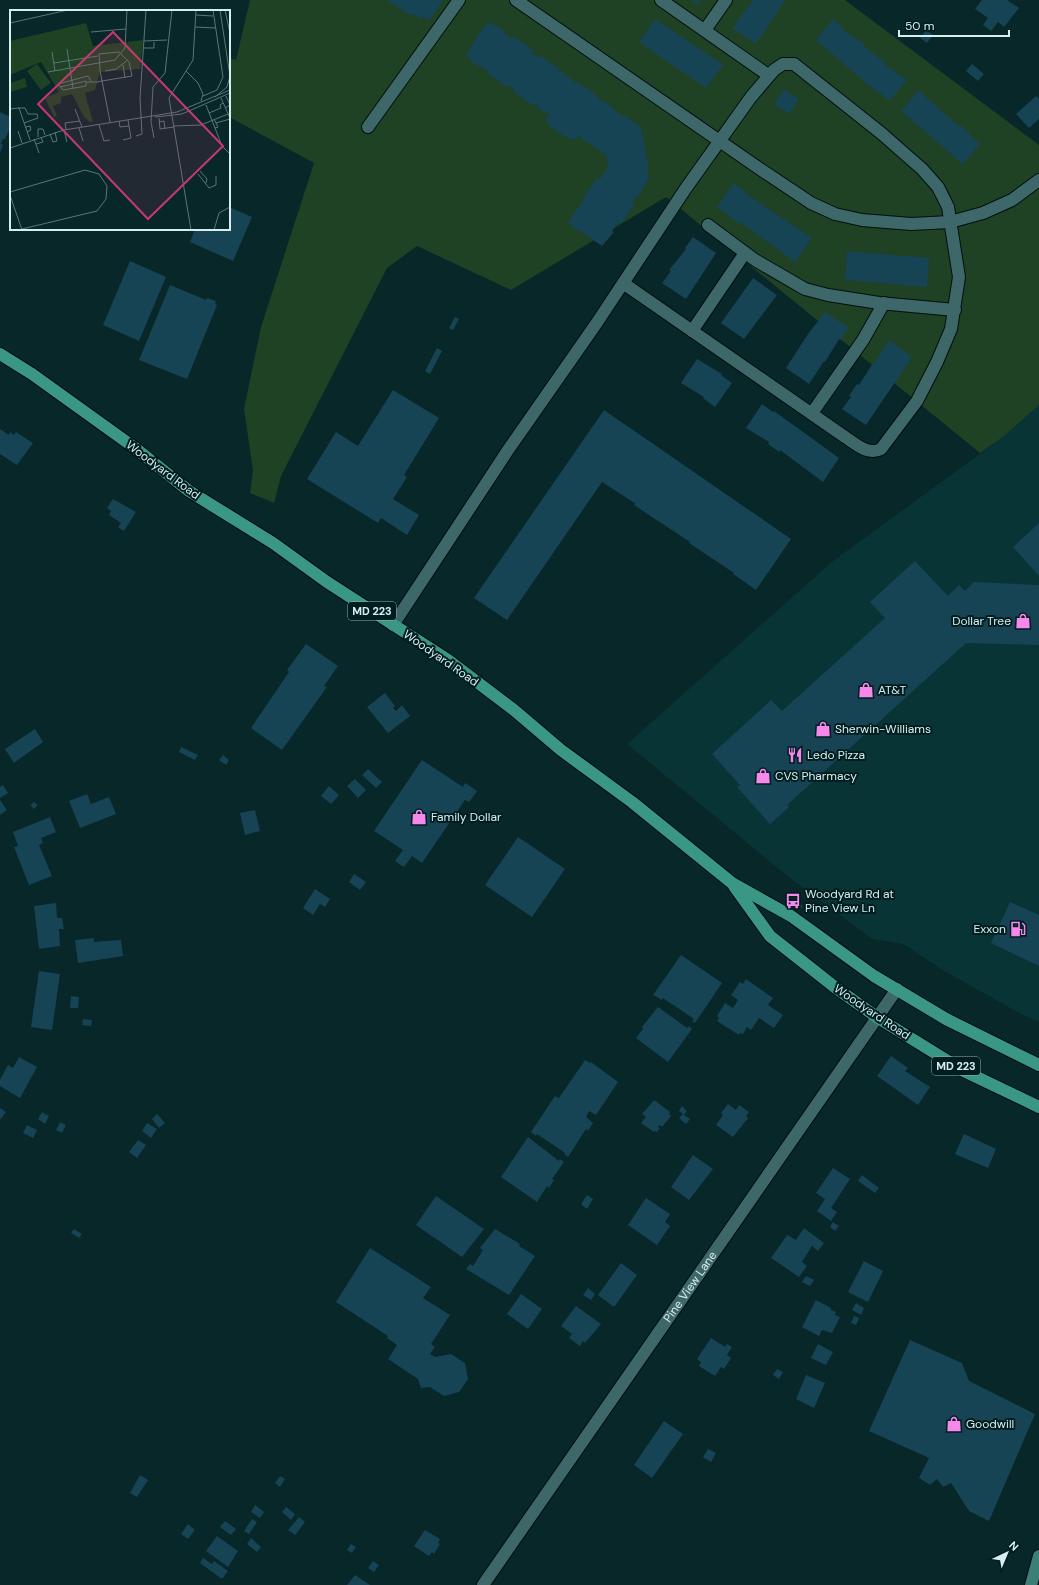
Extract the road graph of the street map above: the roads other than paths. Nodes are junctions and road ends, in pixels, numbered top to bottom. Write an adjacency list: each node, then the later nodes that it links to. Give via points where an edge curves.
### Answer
1 (459, 0): 7 (street)
2 (516, 0): 8 (street)
3 (662, 0): 5 (street)
4 (726, 0): 5 (street)
5 (705, 30): 6 (street)
6 (768, 75): 8 (street); 10 (street, via 783,64 794,64 881,133 922,169 938,187 948,207)
7 (368, 127)
8 (720, 141): 10 (street, via 811,202 835,214 862,220 904,224); 13 (street)
9 (1039, 180): 10 (street, via 1012,200 983,213)
10 (950, 222): 15 (street, via 959,277)
11 (708, 225): 12 (street)
12 (745, 253): 14 (street, via 805,289); 16 (street)
13 (623, 283): 16 (street); 19 (street, via 508,450)
14 (884, 303): 15 (street); 18 (street, via 863,340)
15 (955, 310): 18 (street, via 940,355 917,401 880,449 875,452 866,451)
16 (692, 331): 18 (street)
17 (0, 354): 19 (main road, Woodyard Road / MD 223, via 32,374 189,491 273,543 301,565)
18 (812, 413)
19 (393, 625): 20 (main road, Woodyard Road / MD 223, via 448,660 514,710 561,750 632,802)
20 (732, 883): 21 (main road, Woodyard Road / MD 223, via 791,916 874,976); 22 (main road, Woodyard Road / MD 223, via 770,936)
21 (897, 989): 22 (street, Pine View Lane); 23 (main road, Woodyard Road / MD 223, via 946,1019)
22 (878, 1018): 24 (main road, Woodyard Road / MD 223, via 964,1071); 26 (street, Pine View Lane)
23 (1039, 1065)
24 (1039, 1107)
25 (1039, 1556): 27 (street)
26 (483, 1585)
27 (1031, 1585)

